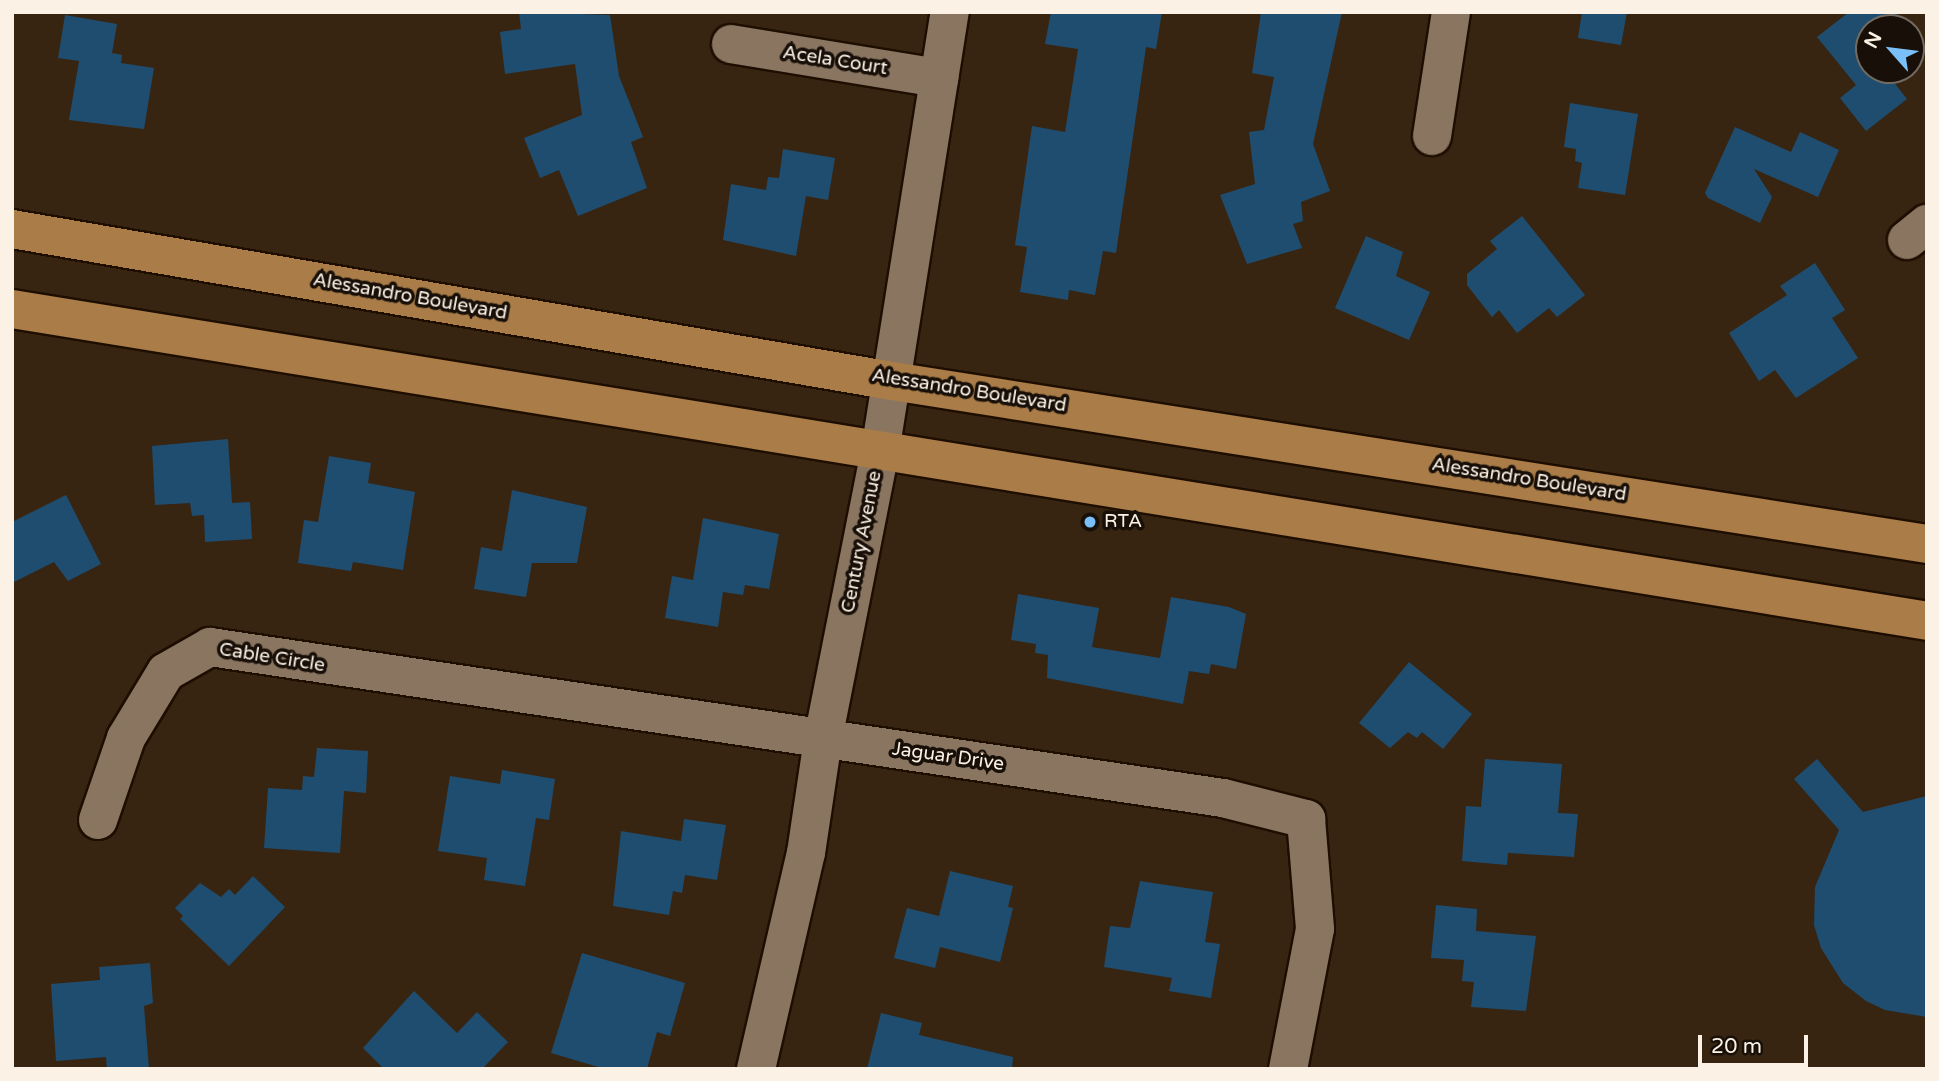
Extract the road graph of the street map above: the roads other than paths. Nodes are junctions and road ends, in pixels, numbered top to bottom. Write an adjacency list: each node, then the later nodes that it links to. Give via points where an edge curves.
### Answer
1 (950, 12): 4 (street, Century Avenue)
2 (1451, 12): 5 (street)
3 (731, 44): 4 (street, Acela Court)
4 (939, 78): 8 (street, Century Avenue)
5 (1432, 136)
6 (12, 229): 8 (main road, Alessandro Boulevard)
7 (12, 309): 9 (main road)
8 (892, 381): 9 (street, Century Avenue); 10 (main road, Alessandro Boulevard)
9 (880, 452): 11 (main road); 13 (street, Century Avenue)
10 (1927, 544)
11 (1927, 621)
12 (339, 669): 13 (street, Jaguar Drive); 14 (street, Cable Circle, via 210,648 166,672 126,738)
13 (823, 739): 15 (street, Century Avenue, via 806,853); 16 (street, Jaguar Drive, via 1223,798 1306,819 1315,929)
14 (98, 820)
15 (756, 1069)
16 (1288, 1069)

